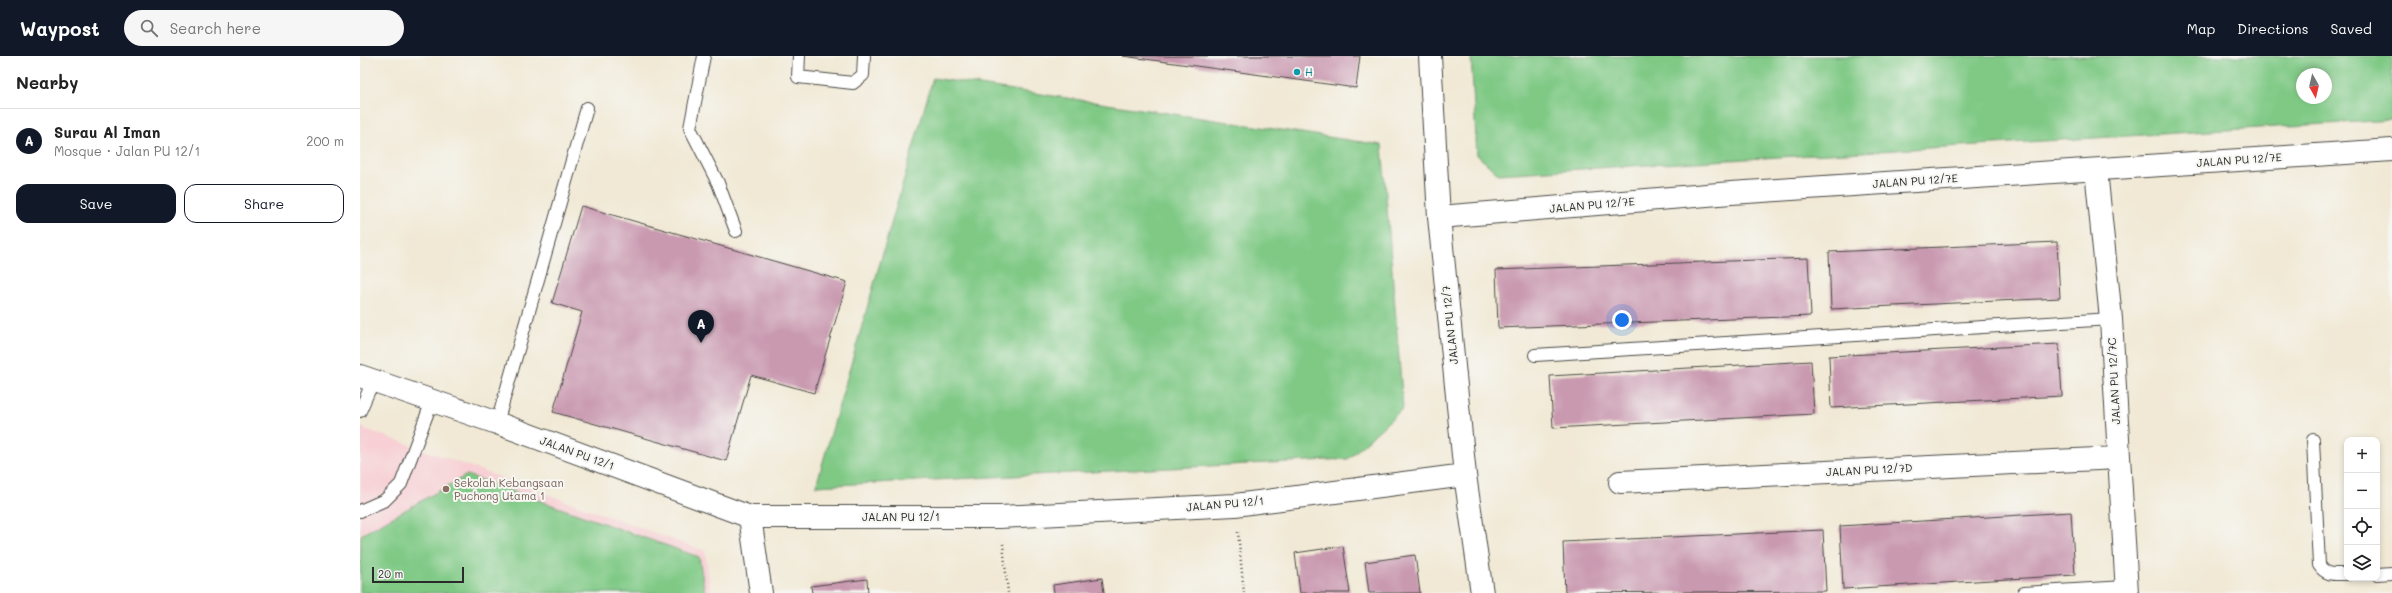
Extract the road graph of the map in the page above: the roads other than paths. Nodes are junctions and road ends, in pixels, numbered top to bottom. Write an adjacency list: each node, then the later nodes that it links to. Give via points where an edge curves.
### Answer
1 (704, 56): 9 (lane, via 690,128 718,183)
2 (799, 56): 3 (lane, via 798,77 853,83 863,75)
3 (864, 56)
4 (1430, 56): 8 (street, JALAN PU 12/7)
5 (587, 108): 15 (lane)
6 (2392, 150): 7 (street, JALAN PU 12/7E)
7 (2096, 170): 8 (street, JALAN PU 12/7E, via 1732,193); 10 (street, JALAN PU 12/7C)
8 (1439, 218): 18 (street, JALAN PU 12/7)
9 (736, 230)
10 (2111, 318): 11 (lane); 17 (street, JALAN PU 12/7C)
11 (1535, 355)
12 (367, 378): 13 (street, JALAN PU 12/1); 14 (lane)
13 (432, 401): 15 (street, JALAN PU 12/1); 20 (lane, via 401,484 384,500)
14 (360, 411)
15 (497, 423): 21 (street, JALAN PU 12/1)
16 (2314, 440): 23 (lane, via 2319,565 2323,571 2330,574)
17 (2118, 458): 19 (street, JALAN PU 12/7D); 25 (street, JALAN PU 12/7C)
18 (1465, 475): 21 (street, JALAN PU 12/1, via 1235,505 1000,517); 27 (street, JALAN PU 12/7)
19 (1620, 482)
20 (360, 511)
21 (750, 517): 26 (street)
22 (2392, 573): 24 (lane)
23 (2344, 574)
24 (2380, 574)
25 (2126, 590): 28 (lane)
26 (761, 593)
27 (1482, 593)
28 (2024, 593)

